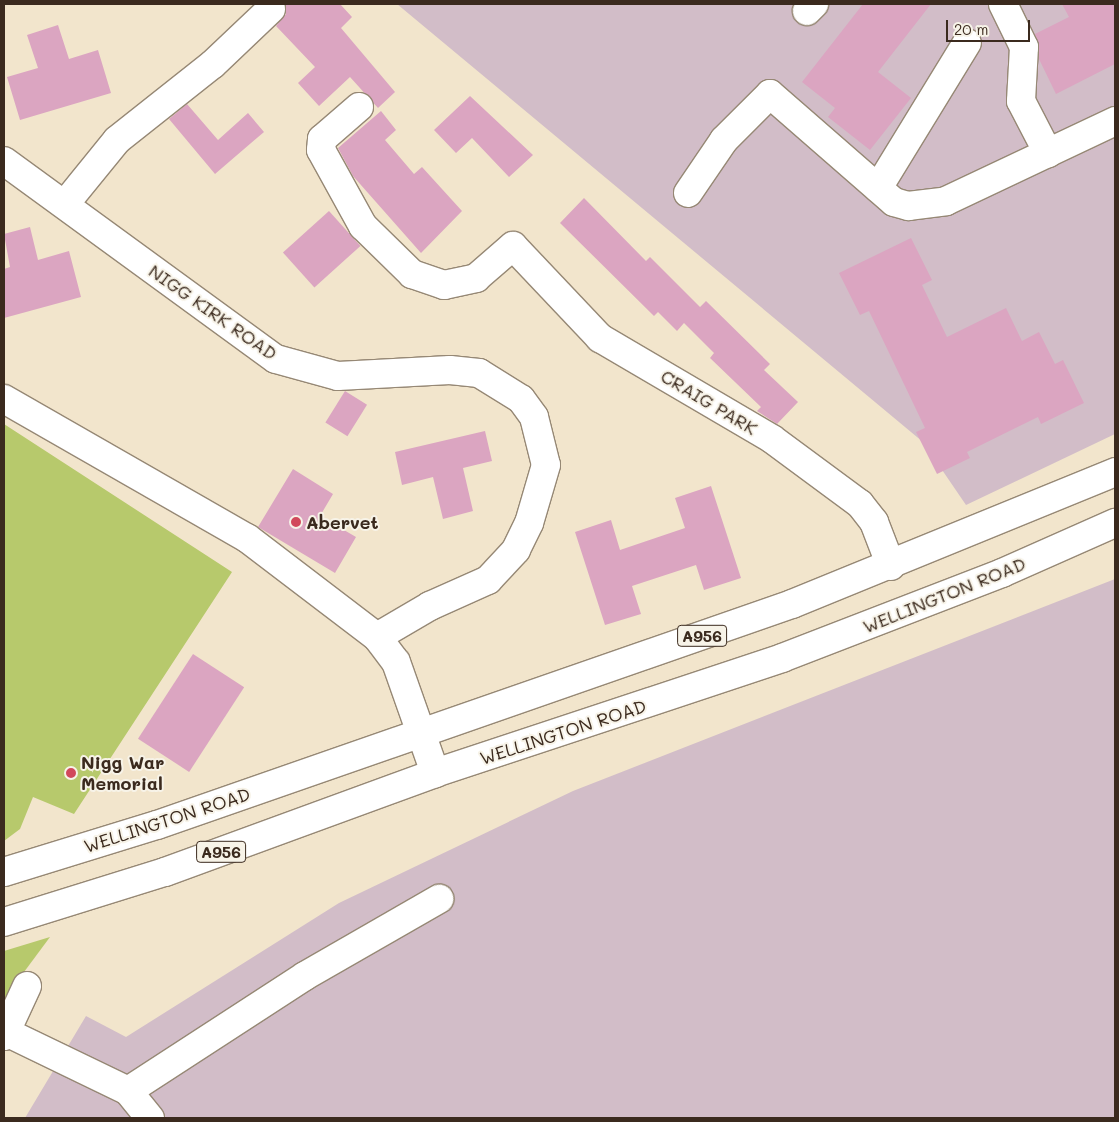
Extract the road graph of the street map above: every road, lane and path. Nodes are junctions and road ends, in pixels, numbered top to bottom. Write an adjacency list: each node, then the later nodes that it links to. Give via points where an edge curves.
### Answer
1 (1004, 4): 6 (street, via 1024,47 1021,102)
2 (271, 9): 10 (street, via 213,64 117,140)
3 (967, 43): 8 (street)
4 (359, 107): 14 (street, CRAIG PARK, via 322,140 321,150 363,226 412,274 444,284 476,278 513,246 600,338 772,440 860,504 874,522)
5 (1115, 121): 6 (street)
6 (1048, 154): 8 (street, via 946,201 923,206 894,202)
7 (4, 161): 10 (street, NIGG KIRK ROAD)
8 (878, 188): 9 (street, via 770,94 724,140)
9 (688, 193)
10 (65, 204): 15 (street, NIGG KIRK ROAD, via 276,359 338,376 450,370 479,373 503,383 531,412 546,466 529,523 516,550 488,580 430,606)
11 (4, 399): 15 (street, via 247,538)
12 (1115, 472): 14 (street, WELLINGTON ROAD / A956)
13 (1115, 522): 17 (street, WELLINGTON ROAD / A956, via 1002,573 782,658)
14 (892, 566): 16 (street, WELLINGTON ROAD / A956)
15 (377, 637): 16 (street, via 396,662)
16 (423, 734): 17 (street); 18 (street, WELLINGTON ROAD / A956)
17 (435, 774): 20 (street, WELLINGTON ROAD / A956, via 174,868)
18 (4, 872)
19 (440, 899): 23 (street, via 305,976)
20 (4, 922)
21 (27, 986): 22 (street)
22 (5, 1034): 23 (street)
23 (128, 1091): 24 (street)
24 (150, 1118)

